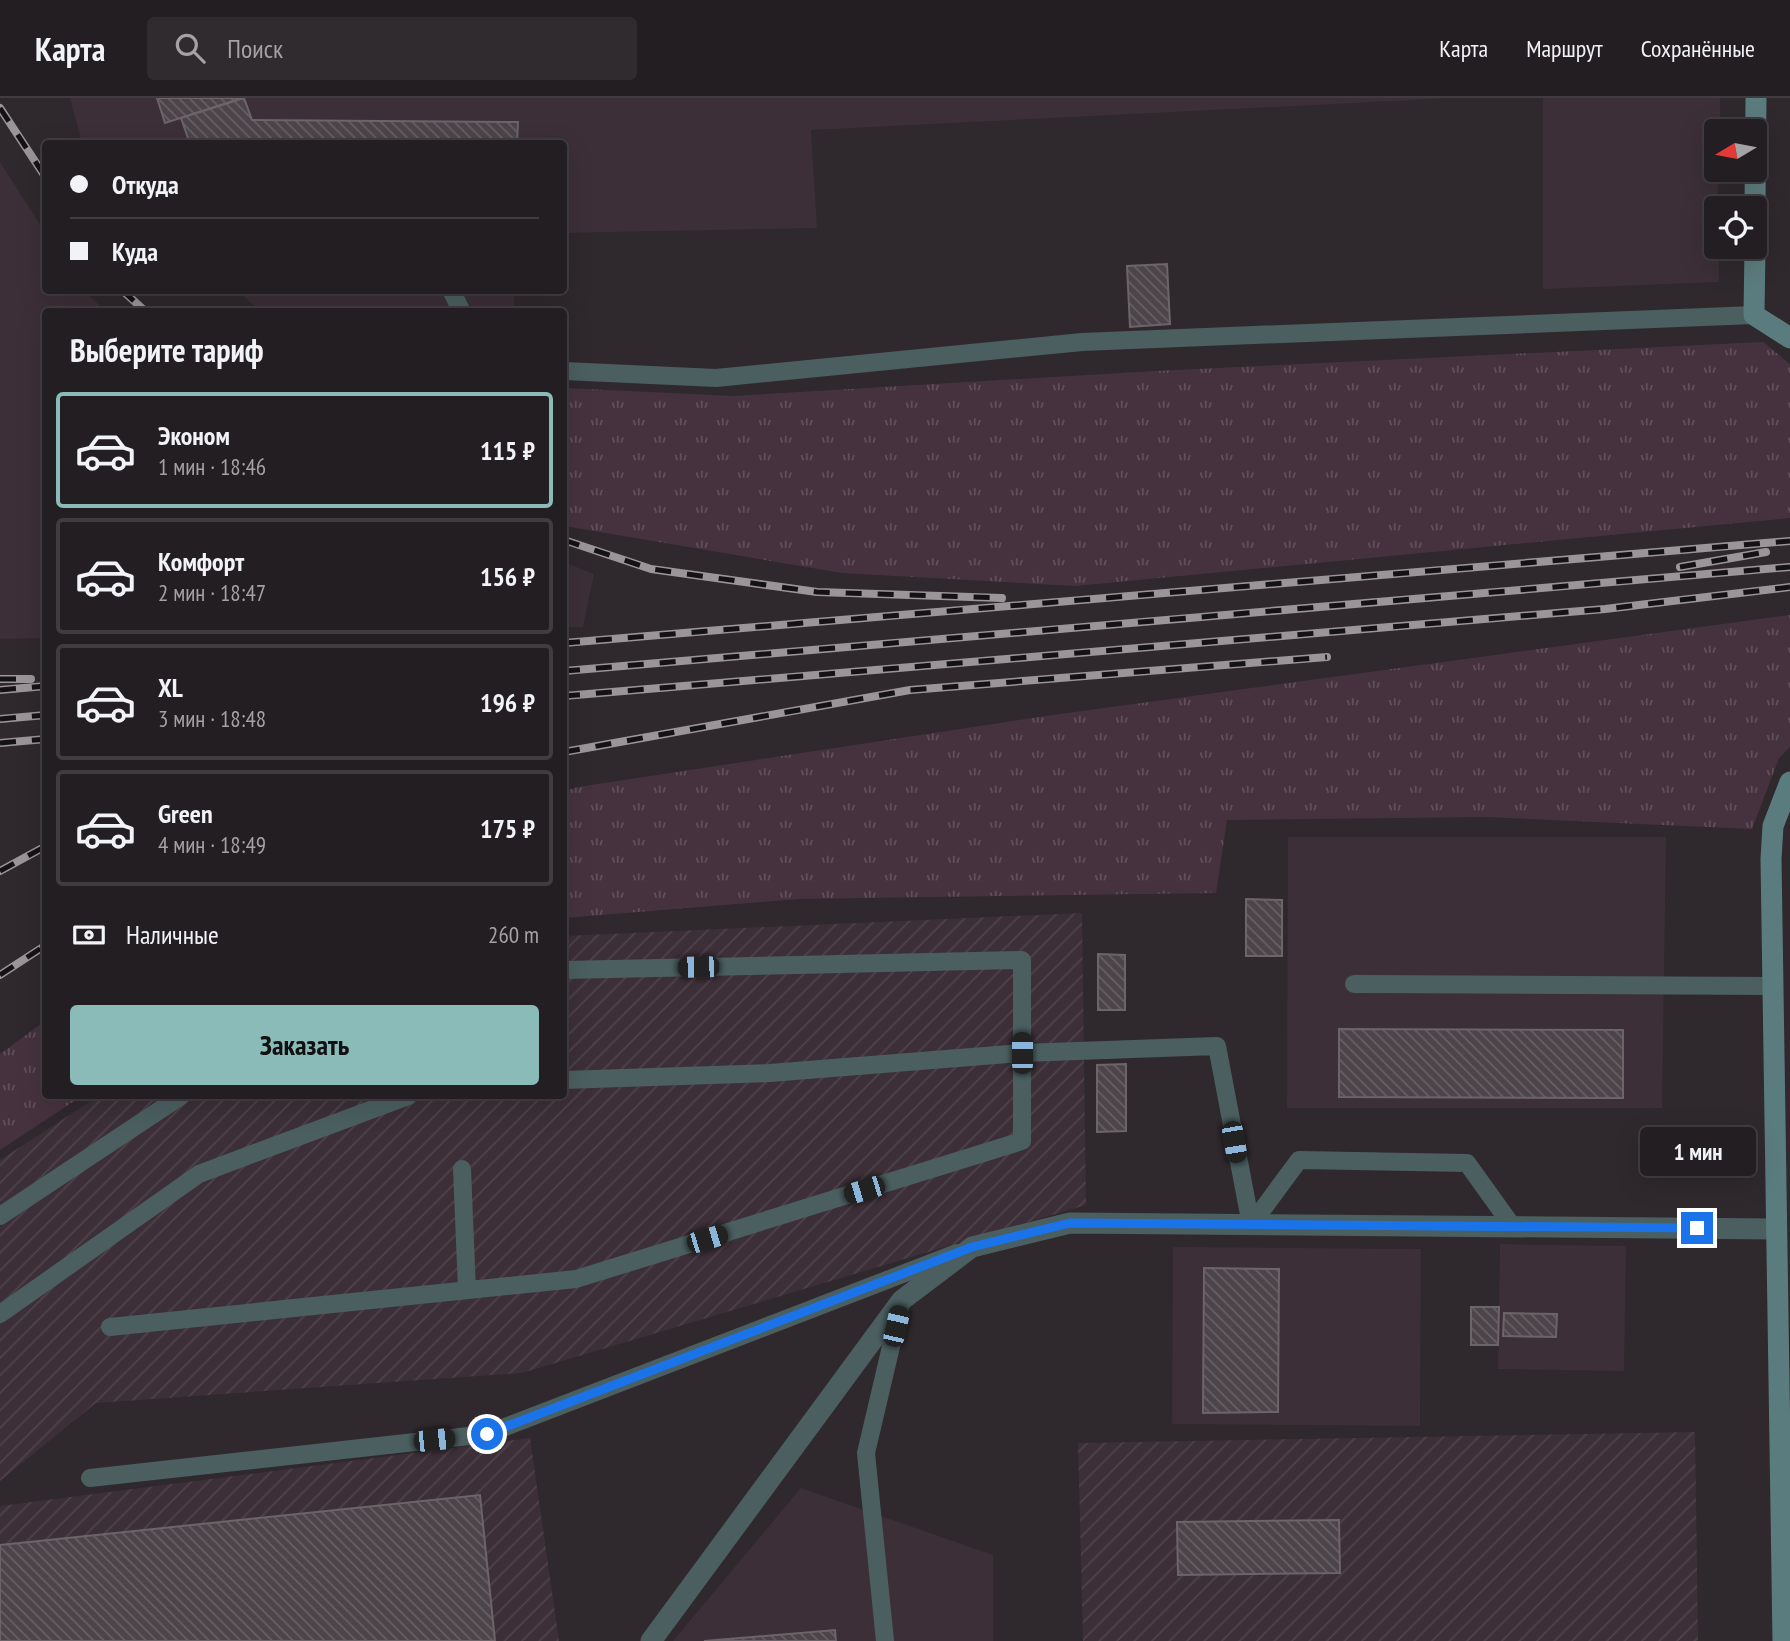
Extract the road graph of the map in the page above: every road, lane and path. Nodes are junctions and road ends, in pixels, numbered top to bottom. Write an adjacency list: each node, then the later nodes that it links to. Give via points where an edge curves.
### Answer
1 (1756, 98): 2 (street)
2 (1755, 196)
3 (1755, 259): 4 (street)
4 (1754, 315): 5 (street); 6 (lane, via 1082,342 716,378)
5 (1790, 338)
6 (567, 371)
7 (1790, 782): 10 (street, via 1773,826)
8 (567, 970): 11 (lane, via 1022,960)
9 (1354, 984): 10 (lane)
10 (1773, 986): 19 (street)
11 (1022, 1053): 12 (lane, via 770,1073); 17 (lane, via 1217,1046); 21 (lane, via 1022,1141 576,1279)
12 (567, 1080)
13 (176, 1099): 16 (lane)
14 (400, 1099): 23 (lane, via 199,1174)
15 (462, 1169): 21 (lane)
16 (0, 1216)
17 (1251, 1225): 18 (street); 18 (lane, via 1299,1160 1467,1163); 20 (street, via 1070,1223)
18 (1513, 1227): 19 (street)
19 (1776, 1229): 28 (street)
20 (972, 1247): 22 (street); 25 (lane, via 487,1434)
21 (467, 1290): 24 (lane)
22 (902, 1300): 26 (street); 27 (lane, via 866,1453)
23 (0, 1314)
24 (110, 1327)
25 (90, 1478)
26 (651, 1641)
27 (885, 1641)
28 (1783, 1641)

